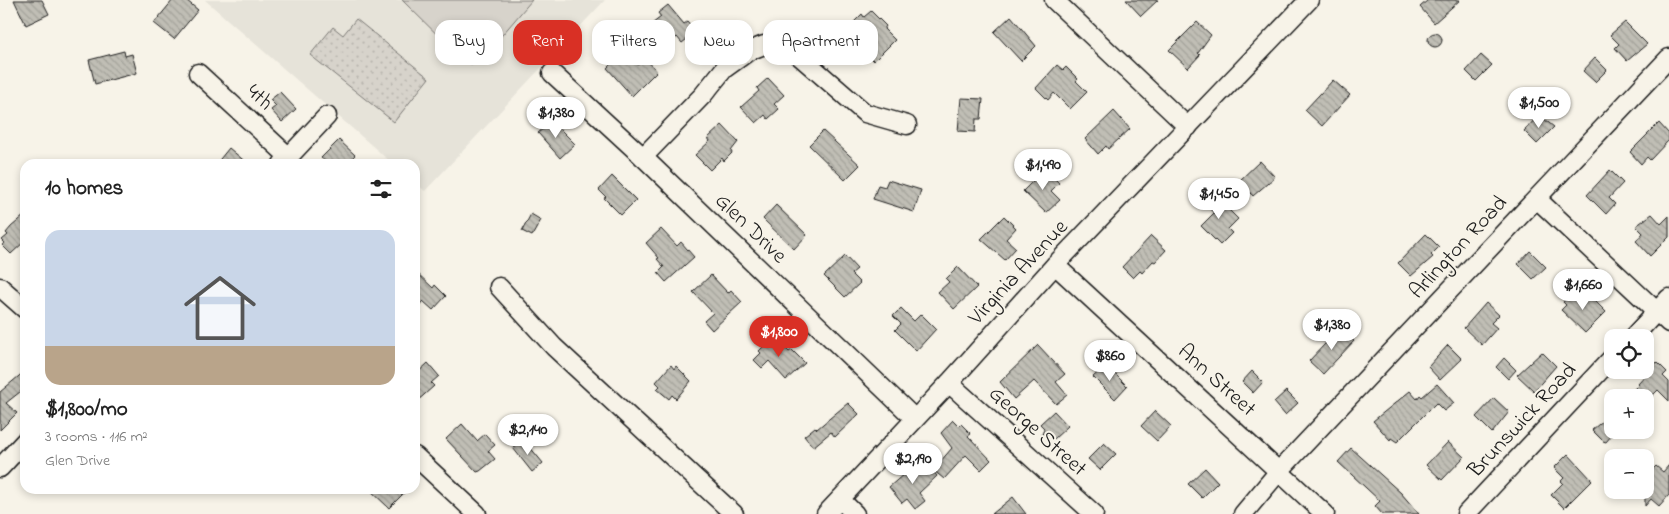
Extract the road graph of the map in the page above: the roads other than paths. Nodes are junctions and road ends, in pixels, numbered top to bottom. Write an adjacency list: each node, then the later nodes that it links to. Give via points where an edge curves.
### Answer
1 (1054, 0): 8 (street)
2 (1309, 0): 8 (street, Virginia Avenue)
3 (1669, 58): 12 (street, Arlington Road)
4 (552, 73): 9 (street, Glen Drive)
5 (198, 74): 10 (street, 4th)
6 (327, 116): 11 (street)
7 (907, 125): 9 (street, via 865,113 796,53 780,45 764,46 749,51 724,69)
8 (1188, 127): 13 (street, Virginia Avenue)
9 (643, 158): 22 (street, Glen Drive)
10 (284, 159)
11 (286, 159)
12 (1537, 199): 18 (street); 26 (street, Arlington Road)
13 (1054, 265): 21 (street, Virginia Avenue); 26 (street, Ann Street)
14 (0, 287): 17 (street)
15 (499, 287): 29 (street, via 554,347)
16 (1669, 298): 18 (street)
17 (20, 305)
18 (1663, 318): 19 (street)
19 (1646, 329)
20 (1604, 367): 35 (street, Brunswick Road)
21 (949, 382): 22 (street, Virginia Avenue); 32 (street, George Street)
22 (915, 419): 27 (street, Virginia Avenue)
23 (20, 446): 25 (street)
24 (420, 461): 28 (street)
25 (0, 468)
26 (1280, 470): 33 (street, Arlington Road); 34 (street, Ann Street)
27 (840, 499): 30 (street, Virginia Avenue); 31 (street)
28 (477, 514)
29 (734, 514)
30 (826, 514)
31 (855, 514)
32 (1094, 514)
33 (1243, 514)
34 (1326, 514)
35 (1466, 514)

